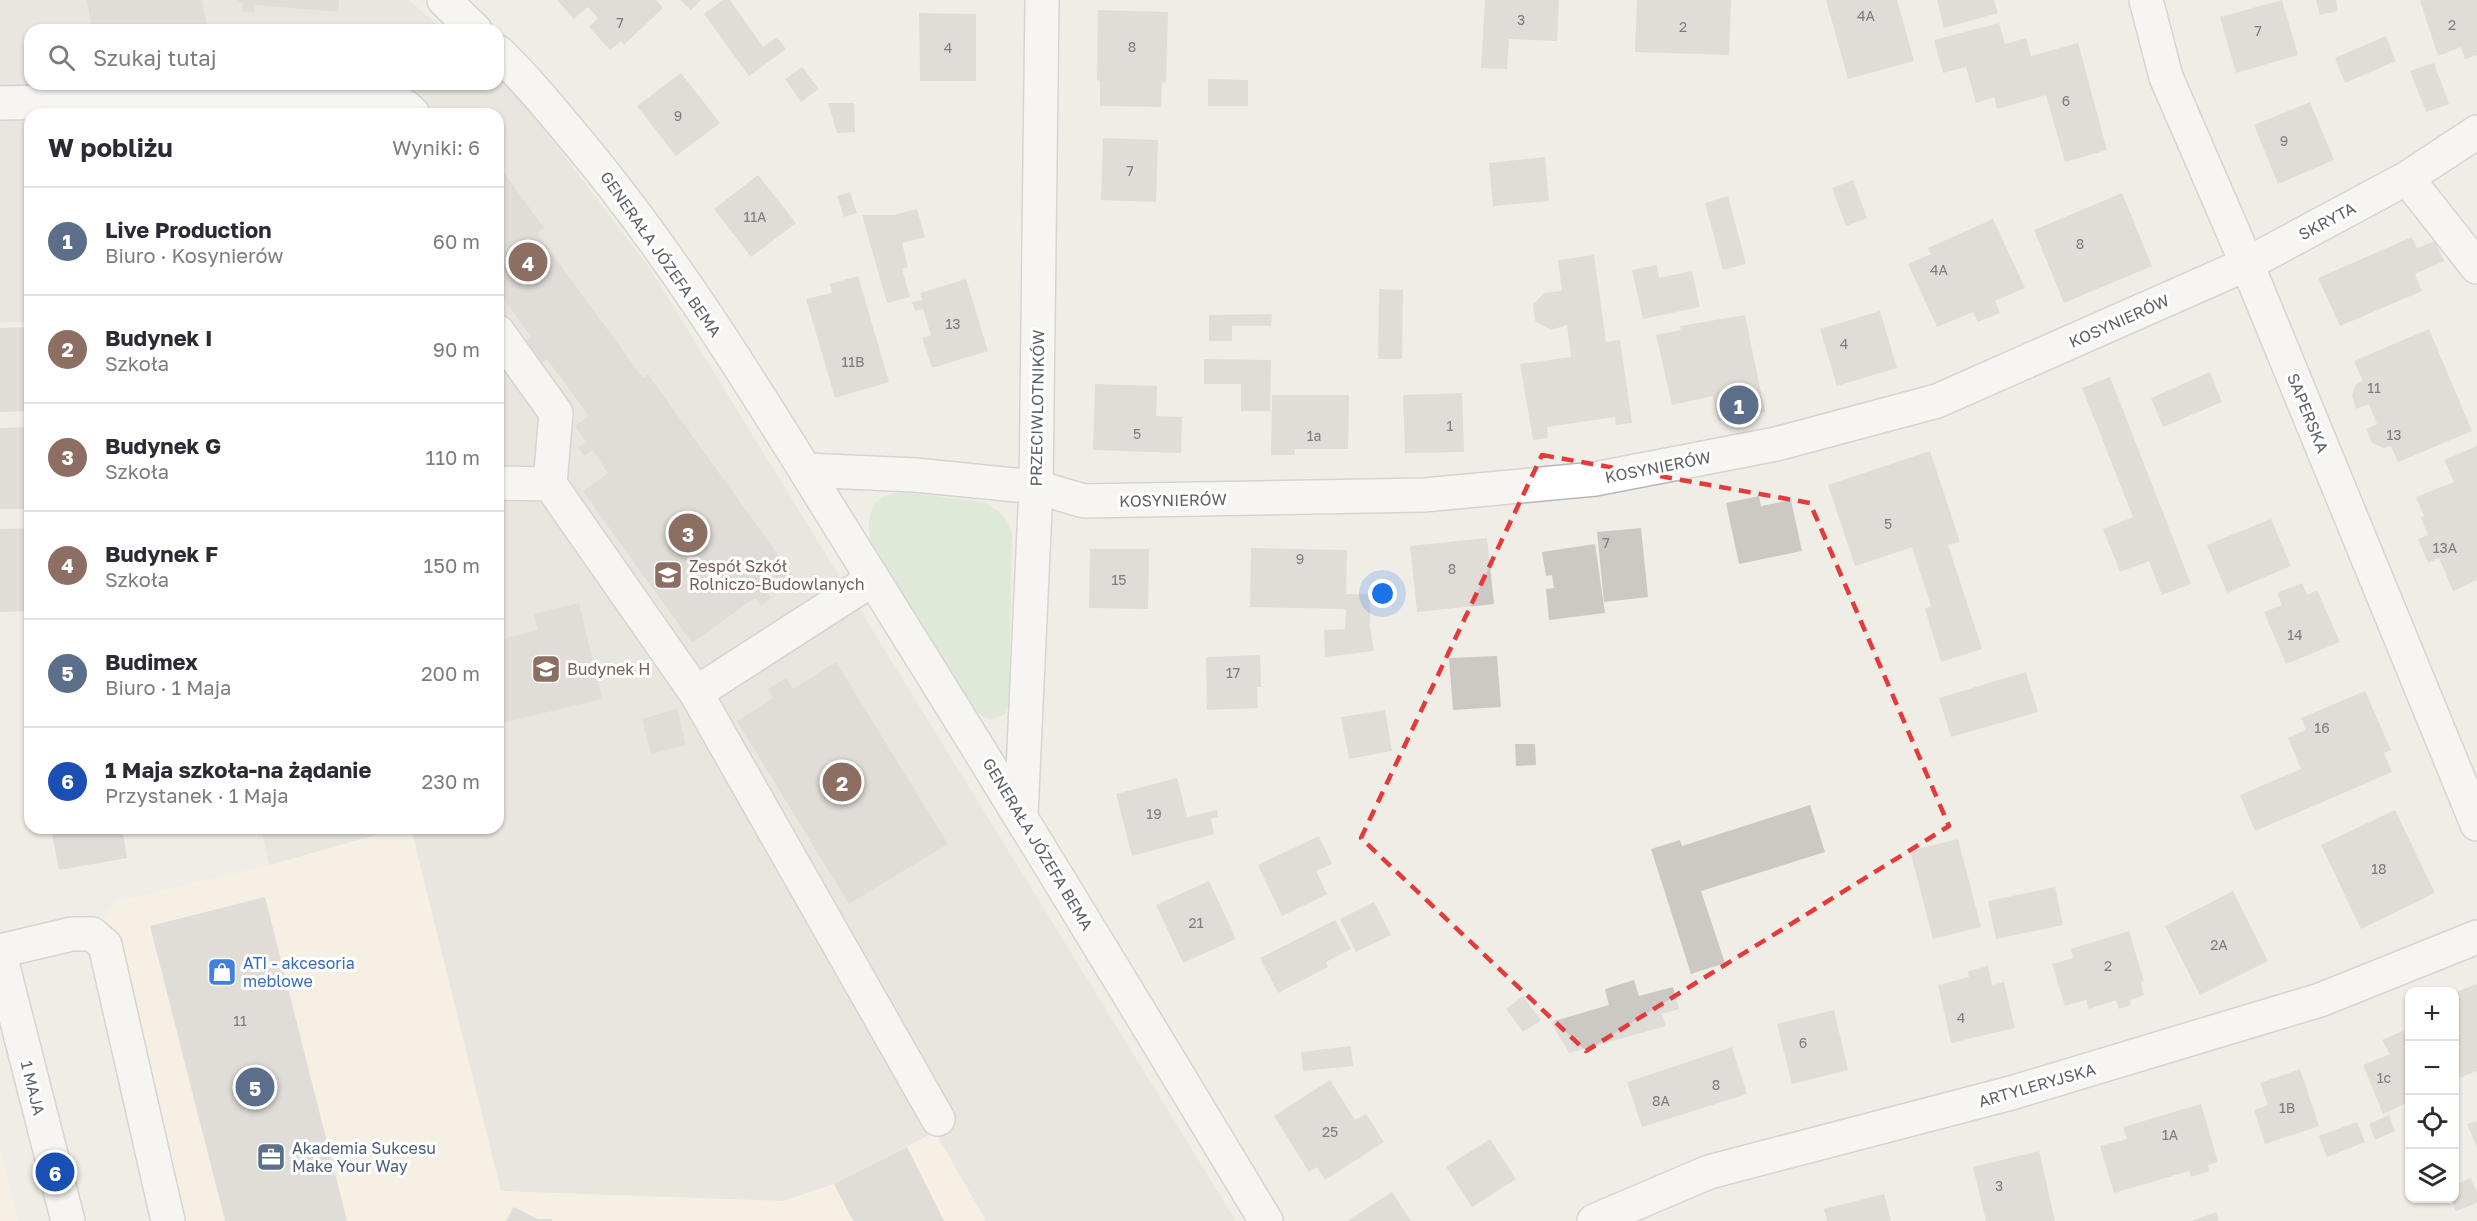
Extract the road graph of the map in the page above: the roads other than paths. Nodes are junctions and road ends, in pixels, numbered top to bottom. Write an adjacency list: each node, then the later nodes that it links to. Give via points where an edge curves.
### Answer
1 (444, 0): 4 (street)
2 (1042, 0): 16 (street, PRZECIWLOTNIKÓW)
3 (2146, 0): 10 (street, SAPERSKA, via 2166,77)
4 (469, 24)
5 (504, 58): 13 (street, GENERAŁA JÓZEFA BEMA, via 617,188 696,300)
6 (0, 103): 7 (street, via 374,96 390,98)
7 (407, 108)
8 (2477, 132): 9 (street, SKRYTA)
9 (2407, 178): 10 (street, SKRYTA); 11 (street)
10 (2247, 264): 16 (street, KOSYNIERÓW, via 1937,400 1776,444 1595,479 1424,495 1084,501); 20 (street, SAPERSKA)
11 (2477, 267)
12 (504, 340): 15 (street, via 556,414)
13 (805, 470): 16 (street, via 915,475); 17 (street, GENERAŁA JÓZEFA BEMA)
14 (504, 483): 15 (street)
15 (550, 484): 18 (street)
16 (1035, 487): 19 (street, PRZECIWLOTNIKÓW)
17 (873, 579): 18 (street); 19 (street, GENERAŁA JÓZEFA BEMA)
18 (696, 693): 23 (street)
19 (1021, 815): 26 (street, GENERAŁA JÓZEFA BEMA)
20 (2477, 824)
21 (2477, 937): 27 (street, ARTYLERYJSKA, via 2320,1000 2022,1090 1709,1172)
22 (0, 953): 24 (street, 1 MAJA); 25 (street, via 72,934 92,934 105,945)
23 (938, 1119)
24 (68, 1221)
25 (168, 1221)
26 (1266, 1221)
27 (1594, 1221)

